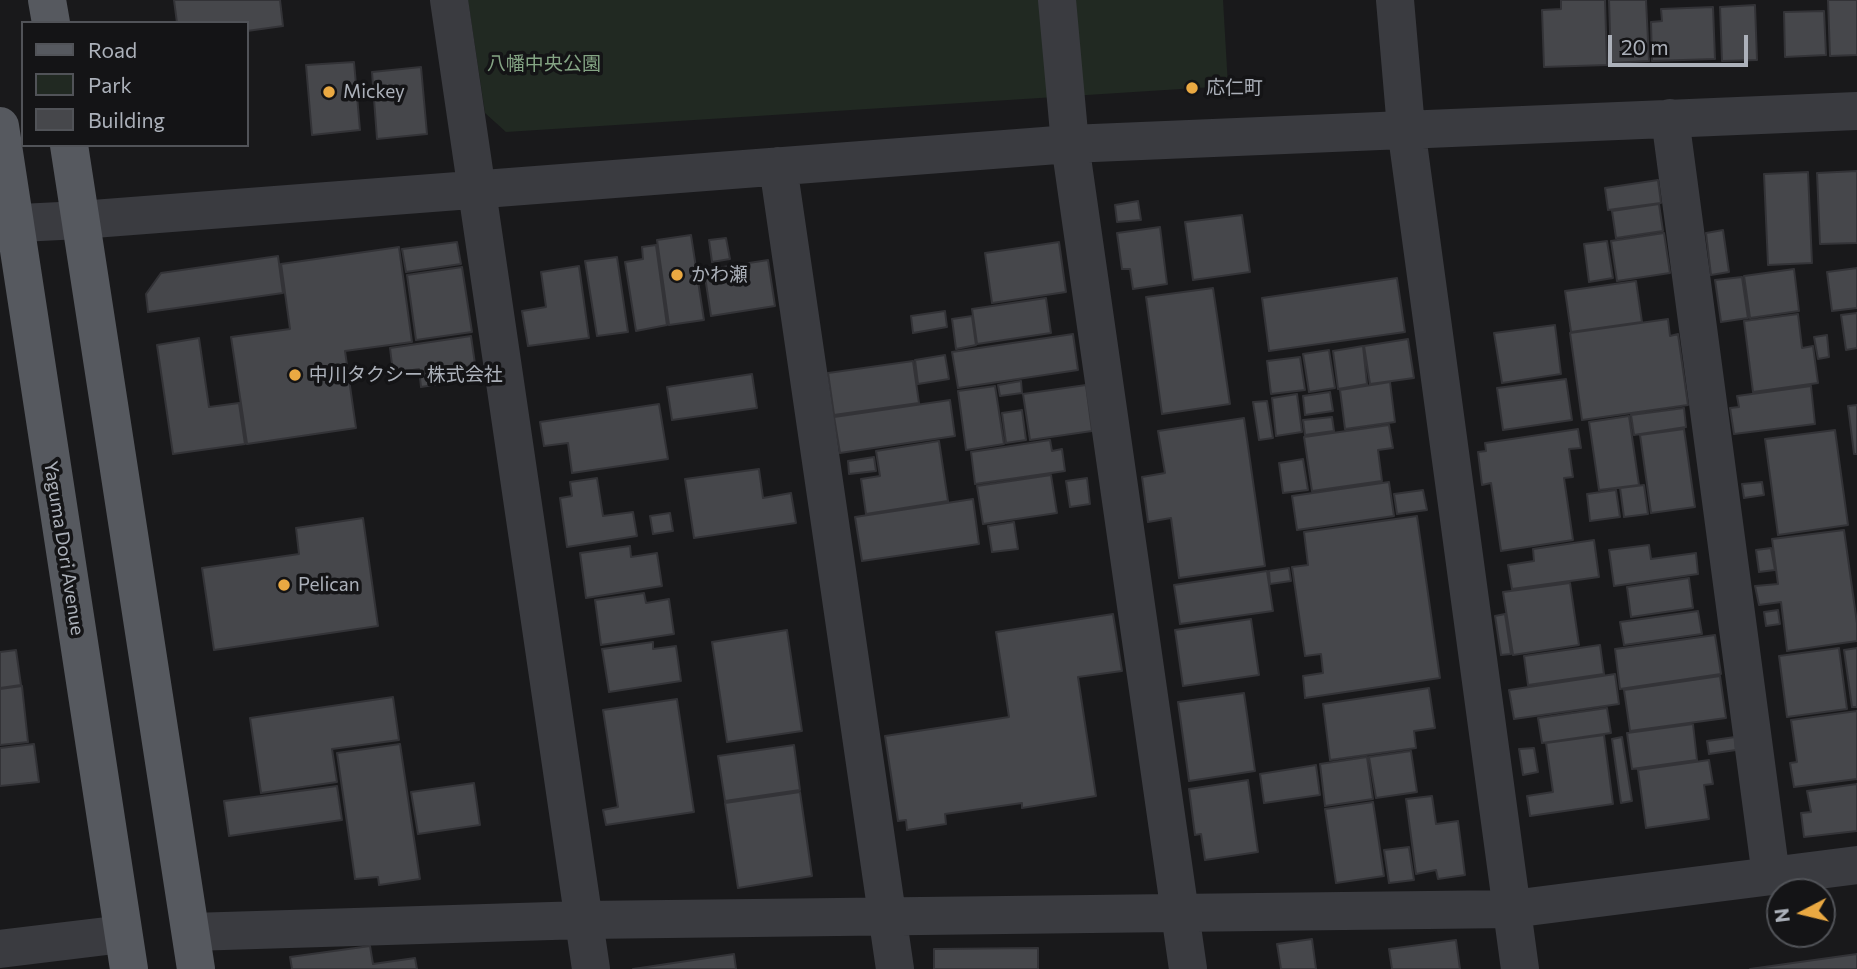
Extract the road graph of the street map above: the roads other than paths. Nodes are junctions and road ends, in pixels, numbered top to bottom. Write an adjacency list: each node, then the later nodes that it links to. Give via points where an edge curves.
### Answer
1 (47, 0): 5 (main road)
2 (449, 0): 13 (street)
3 (1057, 0): 10 (street)
4 (1395, 0): 9 (street)
5 (51, 21)
6 (1857, 111): 7 (street)
7 (1670, 118): 9 (street); 17 (street)
8 (0, 126): 15 (main road, Yaguma Dori Avenue)
9 (1406, 128): 10 (street); 18 (street)
10 (1070, 144): 12 (street); 19 (street)
11 (69, 147): 14 (main road)
12 (778, 166): 13 (street); 20 (street)
13 (476, 189): 14 (street); 21 (street)
14 (80, 220): 15 (street); 22 (main road)
15 (7, 223): 24 (main road, Yaguma Dori Avenue)
16 (1857, 865): 17 (street)
17 (1771, 876): 18 (street)
18 (1512, 909): 19 (street); 29 (street)
19 (1180, 913): 20 (street); 28 (street)
20 (887, 916): 21 (street); 27 (street)
21 (584, 920): 22 (street); 26 (street)
22 (191, 932): 25 (main road)
23 (0, 949): 24 (street)
24 (126, 952)
25 (196, 969)
26 (591, 969)
27 (895, 969)
28 (1188, 969)
29 (1520, 969)

